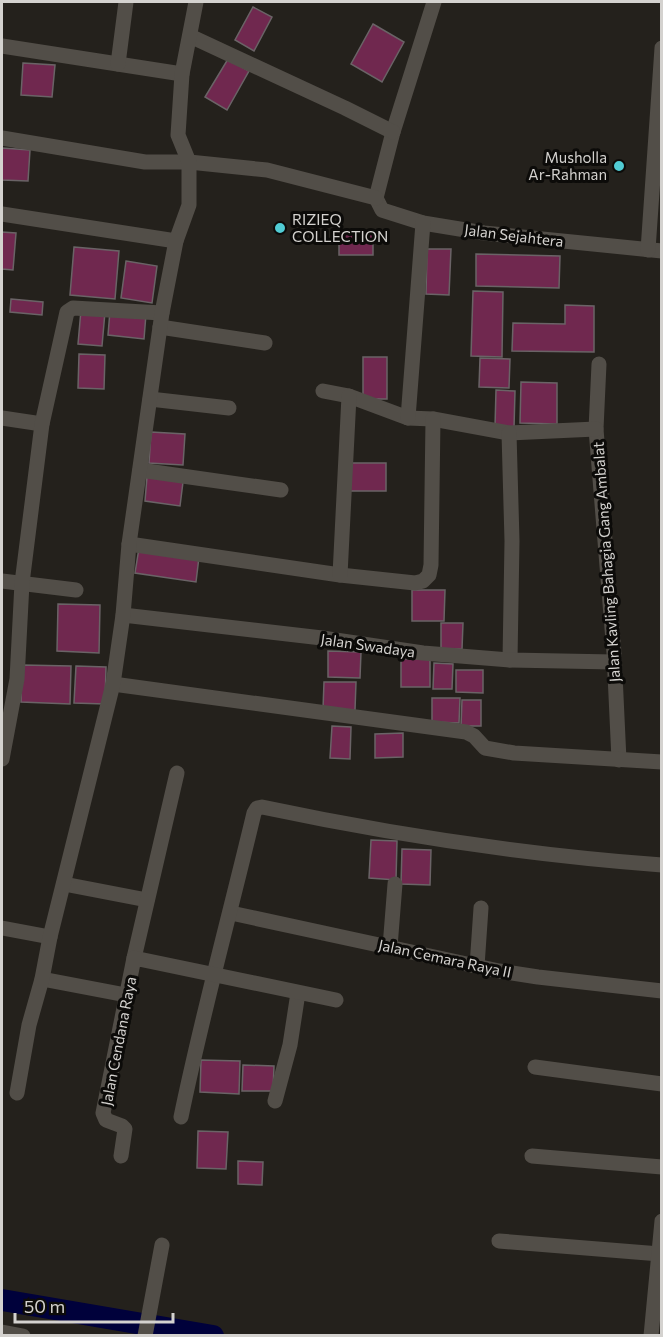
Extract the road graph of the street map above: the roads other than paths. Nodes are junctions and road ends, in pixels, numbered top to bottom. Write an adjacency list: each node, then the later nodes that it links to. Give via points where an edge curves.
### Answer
1 (126, 2): 7 (street)
2 (196, 2): 4 (street)
3 (434, 2): 9 (street)
4 (190, 36): 8 (street); 9 (street)
5 (2, 46): 7 (street)
6 (662, 48): 16 (street)
7 (118, 64): 8 (street)
8 (182, 74): 11 (street, via 178,135)
9 (393, 132): 12 (street)
10 (2, 138): 11 (street, Jalan Sejahtera, via 145,162)
11 (189, 162): 12 (street, Jalan Sejahtera, via 267,170); 15 (street, via 189,205)
12 (376, 198): 14 (street, Jalan Sejahtera, via 382,210)
13 (2, 214): 15 (street)
14 (423, 223): 16 (street, Jalan Sejahtera, via 525,238); 25 (street)
15 (176, 241): 17 (street)
16 (655, 250)
17 (161, 320): 18 (street); 22 (street); 27 (street, via 73,308 67,312)
18 (266, 343)
19 (598, 364): 28 (street, Jalan Kavling Bahagia Gang Ambalat)
20 (323, 391): 21 (street)
21 (349, 396): 25 (street); 33 (street)
22 (150, 399): 23 (street); 30 (street)
23 (229, 408)
24 (2, 418): 27 (street)
25 (408, 418): 26 (street)
26 (433, 419): 29 (street); 33 (street, via 429,575 415,582)
27 (42, 424): 35 (street)
28 (596, 429): 29 (street); 39 (street, Jalan Kavling Bahagia Gang Ambalat)
29 (509, 433): 38 (street)
30 (140, 470): 31 (street); 32 (street)
31 (281, 490)
32 (129, 544): 33 (street); 37 (street)
33 (340, 575)
34 (2, 581): 35 (street)
35 (22, 583): 36 (street); 41 (street, via 17,679)
36 (76, 590)
37 (123, 615): 38 (street, Jalan Swadaya, via 423,653); 40 (street)
38 (510, 660): 39 (street, Jalan Swadaya)
39 (614, 662): 42 (street, Jalan Kavling Bahagia Gang Ambalat)
40 (113, 684): 42 (street, via 466,732 485,748 514,753); 46 (street)
41 (2, 759)
42 (619, 760): 43 (street)
43 (662, 762)
44 (177, 773): 48 (street)
45 (662, 865): 50 (street, via 575,859 363,827 262,807 254,813)
46 (64, 884): 48 (street); 52 (street)
47 (395, 884): 53 (street)
48 (147, 900): 54 (street)
49 (481, 908): 55 (street)
50 (231, 913): 53 (street, Jalan Cemara Raya II); 56 (street)
51 (2, 928): 52 (street)
52 (50, 937): 57 (street)
53 (390, 947): 55 (street, Jalan Cemara Raya II)
54 (134, 958): 56 (street, Jalan Cendana Raya); 60 (street, Jalan Cendana Raya)
55 (477, 966): 58 (street, Jalan Cemara Raya II)
56 (215, 974): 59 (street, Jalan Cendana Raya); 66 (street)
57 (42, 979): 60 (street); 64 (street)
58 (662, 991)
59 (298, 993): 61 (street, Jalan Cendana Raya); 65 (street, via 290,1045)
60 (126, 995): 67 (street, Jalan Cendana Raya, via 104,1113 106,1120 125,1129)
61 (336, 1000)
62 (535, 1067): 63 (street)
63 (662, 1084)
64 (17, 1093)
65 (275, 1101)
66 (181, 1117)
67 (121, 1156)
68 (532, 1156): 69 (street)
69 (662, 1167)
70 (662, 1221): 73 (street)
71 (499, 1241): 73 (street)
72 (162, 1245): 75 (street)
73 (660, 1254): 77 (street)
74 (2, 1332): 76 (street)
75 (145, 1334)
76 (23, 1335)
77 (651, 1335)

